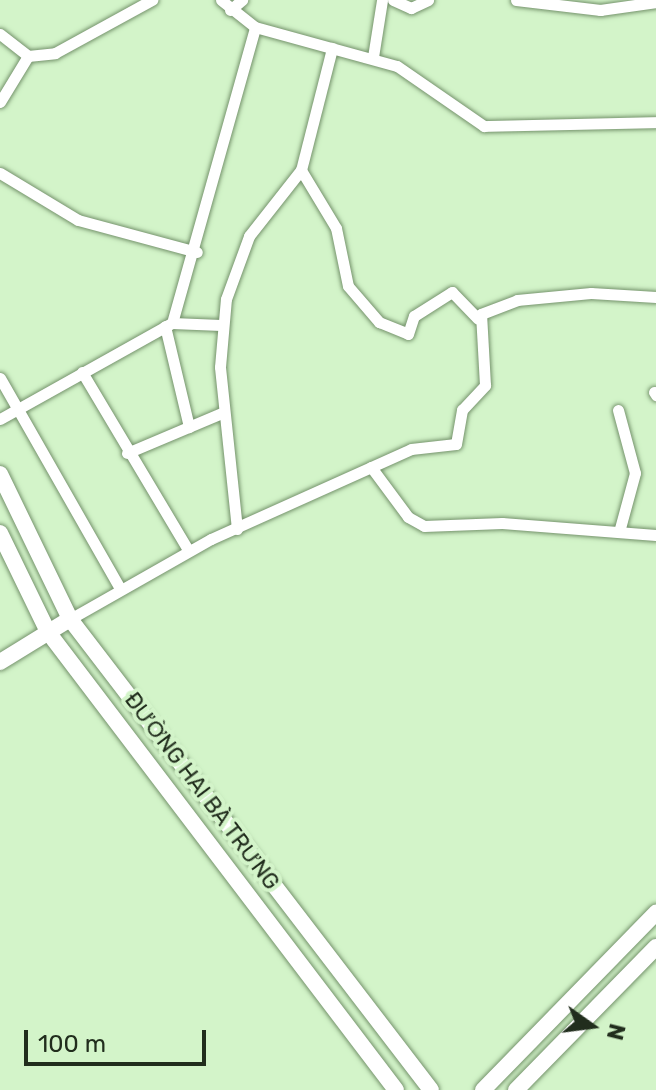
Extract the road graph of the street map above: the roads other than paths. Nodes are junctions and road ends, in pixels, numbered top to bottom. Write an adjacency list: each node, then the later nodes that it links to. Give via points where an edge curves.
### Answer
1 (152, 0): 13 (street, via 81,45)
2 (221, 0): 9 (street)
3 (242, 0): 9 (street)
4 (382, 0): 14 (street)
5 (393, 0): 6 (street, via 411,8)
6 (428, 0)
7 (516, 0): 8 (street, via 600,10)
8 (656, 2)
9 (230, 10): 10 (street)
10 (255, 27): 12 (street); 19 (street)
11 (0, 34): 13 (street)
12 (332, 48): 14 (street); 17 (street)
13 (28, 56): 15 (street)
14 (373, 57): 16 (street, via 484,126)
15 (0, 102)
16 (656, 122)
17 (301, 170): 21 (street, via 336,228 348,286 379,322 408,334 414,316 452,292); 23 (street, via 249,236)
18 (0, 173): 19 (street, via 78,220)
19 (197, 252): 22 (street)
20 (656, 297): 21 (street, via 591,293 517,300)
21 (478, 319): 32 (street, via 485,385 462,410 461,439)
22 (169, 324): 23 (street); 24 (street); 30 (street)
23 (221, 325): 28 (street)
24 (82, 372): 26 (street); 31 (street)
25 (0, 378): 26 (street)
26 (22, 409): 29 (street); 39 (street)
27 (618, 410): 35 (street, via 635,473)
28 (224, 412): 30 (street); 34 (street)
29 (0, 419)
30 (189, 427): 31 (street)
31 (127, 453): 38 (street)
32 (371, 467): 34 (street); 35 (street, via 408,517 424,526)
33 (0, 474): 40 (street, ĐƯỜNG HAI BÀ TRƯNG)
34 (237, 529): 38 (street)
35 (619, 532): 37 (street)
36 (0, 533): 41 (street, ĐƯỜNG HAI BÀ TRƯNG)
37 (656, 535)
38 (188, 550): 39 (street)
39 (120, 588): 40 (street)
40 (70, 619): 41 (street); 46 (street, ĐƯỜNG HAI BÀ TRƯNG)
41 (48, 632): 42 (street); 45 (street, ĐƯỜNG HAI BÀ TRƯNG)
42 (0, 662)
43 (656, 913): 47 (street)
44 (653, 953): 48 (street)
45 (396, 1090)
46 (431, 1090)
47 (483, 1090)
48 (516, 1090)

